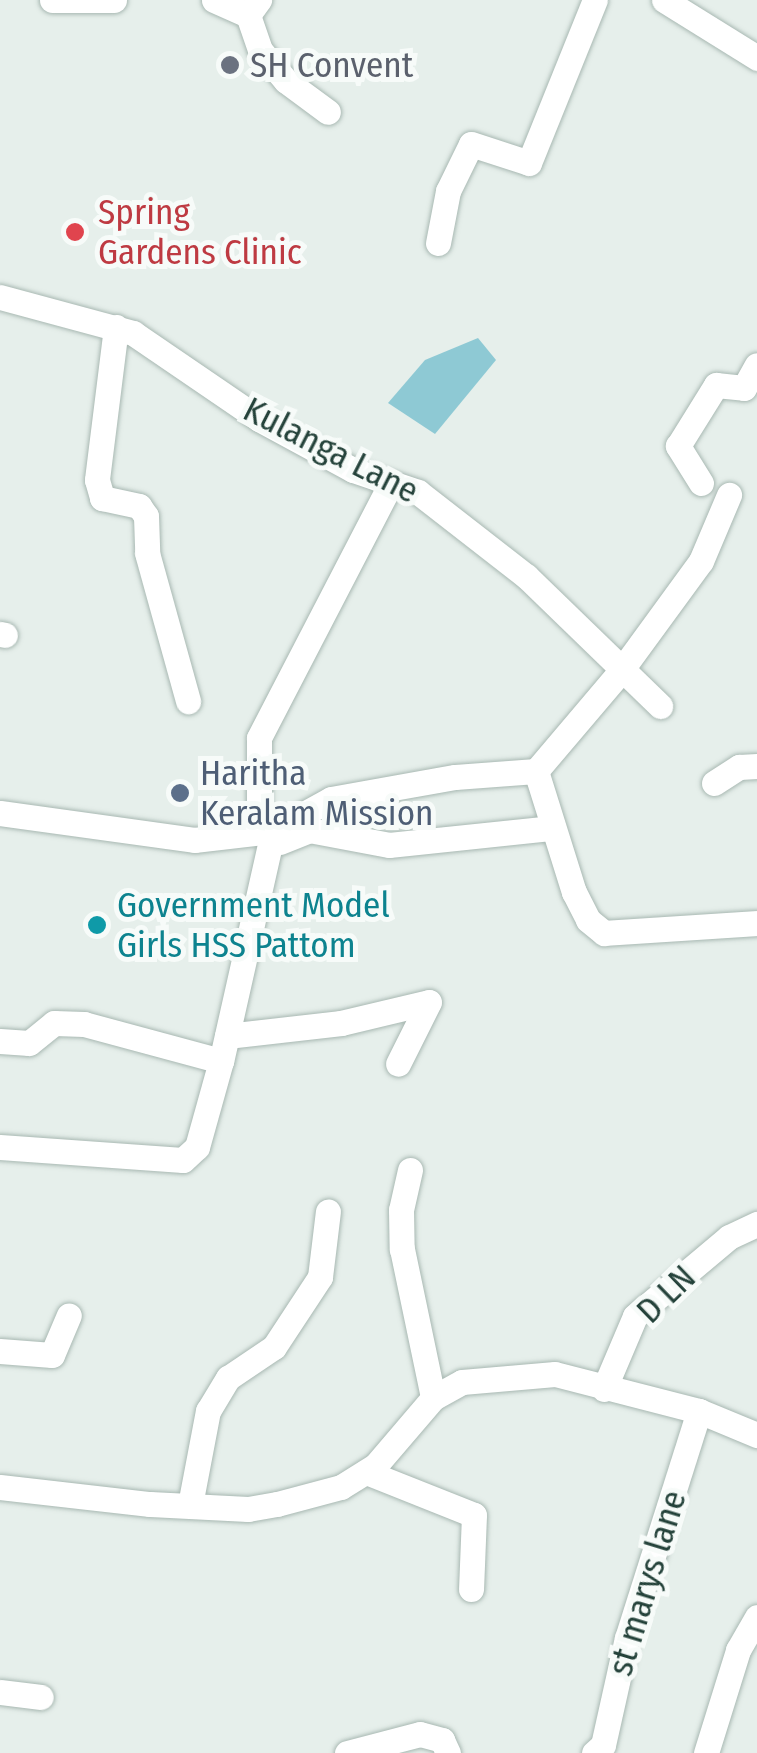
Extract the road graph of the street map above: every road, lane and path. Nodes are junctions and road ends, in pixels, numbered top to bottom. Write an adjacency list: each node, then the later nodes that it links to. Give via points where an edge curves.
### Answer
1 (52, 0): 2 (street)
2 (114, 0)
3 (214, 0): 6 (street)
4 (595, 0): 9 (street, via 529,162 471,144 448,191)
5 (664, 0): 7 (street)
6 (254, 8): 8 (street, via 260,50 286,81)
7 (757, 58)
8 (328, 112)
9 (438, 243)
10 (0, 297): 11 (street, Kulanga Lane)
11 (116, 327): 14 (street, Kulanga Lane, via 259,419); 17 (street, via 97,480 102,498 139,506 146,516 147,553)
12 (757, 365): 13 (street, via 744,388 716,384 678,446)
13 (702, 483)
14 (390, 485): 16 (street, Kulanga Lane, via 418,492 458,518); 24 (street, via 259,738 260,808)
15 (729, 495): 16 (street, via 700,561)
16 (620, 672): 18 (street, Kulanga Lane); 20 (street)
17 (188, 700)
18 (660, 706)
19 (757, 766): 21 (street, via 739,767)
20 (536, 771): 23 (street); 24 (street, via 455,777 332,799)
21 (714, 784)
22 (0, 813): 24 (street, via 194,840)
23 (550, 828): 24 (street, via 389,845 309,830); 25 (street, via 588,920 604,933)
24 (272, 839): 27 (street)
25 (757, 922)
26 (0, 1041): 27 (street, via 28,1043 54,1023)
27 (224, 1048): 28 (street, via 430,1002); 29 (street, via 196,1147 183,1160)
28 (398, 1064)
29 (0, 1146)
30 (410, 1170): 36 (street, via 402,1249)
31 (328, 1210): 41 (street, via 320,1277 274,1347 228,1378 208,1411)
32 (757, 1224): 35 (street, D LN, via 729,1237 636,1316)
33 (69, 1315): 34 (street, via 52,1355)
34 (0, 1351)
35 (604, 1389): 36 (street, via 555,1374 462,1382); 37 (street)
36 (433, 1398): 39 (street)
37 (699, 1411): 38 (street); 46 (street, st marys lane, via 627,1638)
38 (757, 1435)
39 (366, 1472): 41 (street, via 341,1488 262,1506); 42 (street, via 474,1515)
40 (0, 1487): 41 (street)
41 (190, 1505)
42 (471, 1589)
43 (754, 1627): 49 (street)
44 (0, 1692): 45 (street)
45 (41, 1697)
46 (602, 1750)
47 (347, 1753): 48 (street, via 420,1734 442,1740)
48 (448, 1753)
49 (706, 1753)

